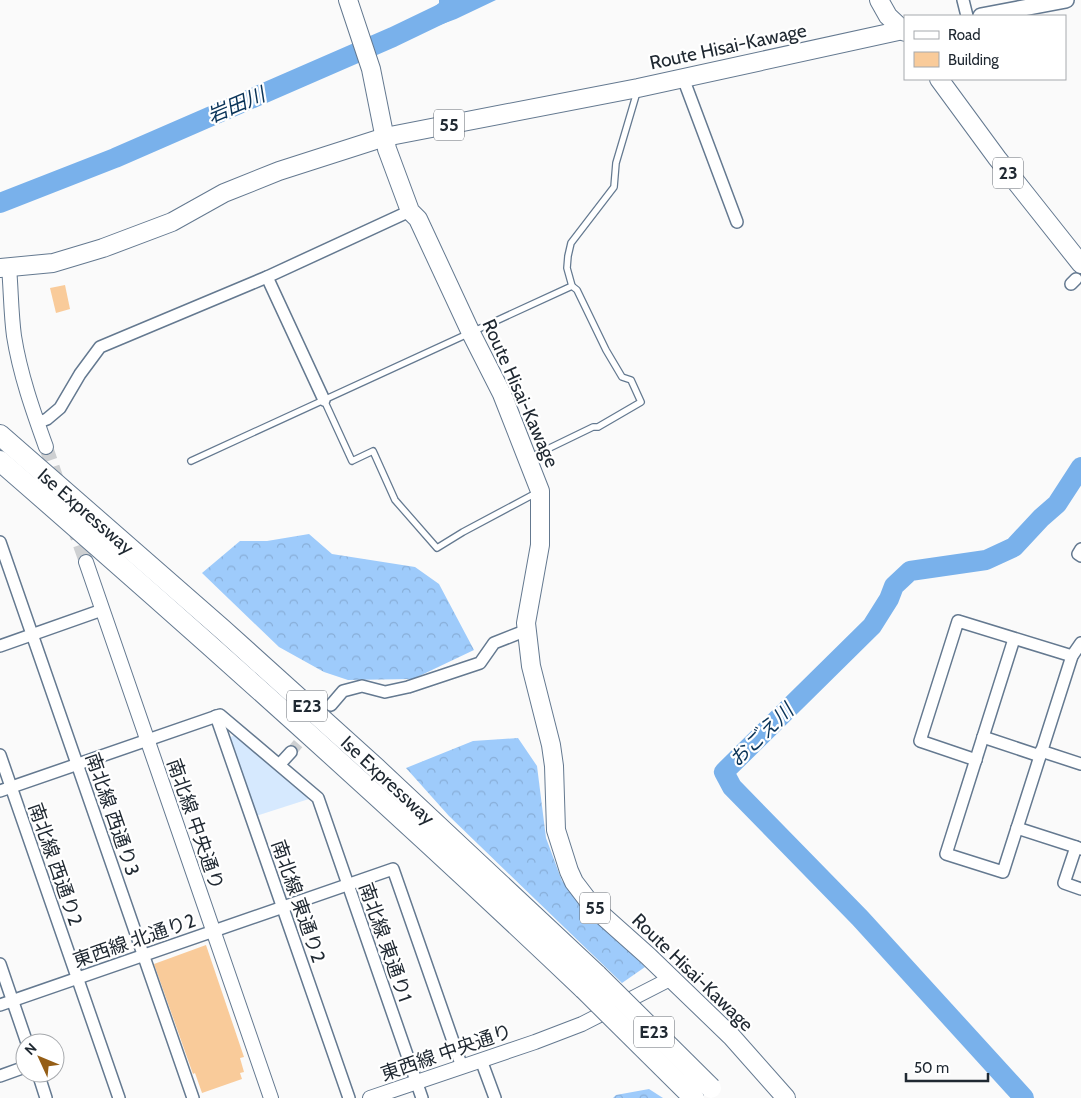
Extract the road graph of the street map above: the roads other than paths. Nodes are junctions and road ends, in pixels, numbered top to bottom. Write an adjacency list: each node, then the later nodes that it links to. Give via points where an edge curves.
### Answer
1 (348, 0): 11 (main road, Route Hisai-Kawage / 55, via 371,69)
2 (879, 0): 7 (main road, via 888,16)
3 (963, 0): 5 (street)
4 (1066, 0): 6 (main road)
5 (967, 15)
6 (986, 15)
7 (904, 31): 8 (main road, Route Hisai-Kawage / 55)
8 (683, 78): 10 (main road, Route Hisai-Kawage / 55); 13 (street)
9 (940, 80): 15 (main road, 23)
10 (638, 88): 11 (main road, Route Hisai-Kawage / 55); 17 (lane, via 616,163 614,187 571,243 568,268)
11 (385, 138): 12 (main road, Route Hisai-Kawage / 55); 14 (main road, Route Hisai-Kawage / 55, via 279,171 224,193 172,222 103,248 53,263)
12 (410, 211): 16 (street); 18 (main road, Route Hisai-Kawage / 55, via 418,219)
13 (737, 222)
14 (5, 268): 20 (street, via 15,343)
15 (1076, 276)
16 (267, 277): 19 (street); 20 (street, via 100,348 60,408)
17 (572, 286): 18 (lane); 23 (lane, via 606,350 622,376 631,380 641,402 598,427)
18 (471, 333): 19 (lane); 23 (main road, Route Hisai-Kawage / 55, via 502,394)
19 (324, 400): 24 (lane); 25 (lane, via 352,461 373,451 395,500 437,548)
20 (37, 423): 22 (street)
21 (3, 447): 69 (highway, Ise Expressway / E23, bridge, via 216,650 591,982)
22 (46, 447)
23 (528, 459): 25 (main road, Route Hisai-Kawage / 55)
24 (191, 461)
25 (540, 491): 31 (main road, Route Hisai-Kawage / 55, via 540,545)
26 (0, 542): 32 (street, 南北線 西通り3)
27 (1081, 549): 28 (street, via 1078,554)
28 (1081, 556)
29 (86, 562): 30 (street, 南北線 中央通り)
30 (102, 610): 32 (street); 40 (street, 南北線 中央通り)
31 (527, 630): 37 (street, via 494,643 480,663 385,692 362,686 343,691); 59 (main road, Route Hisai-Kawage / 55, via 531,666 551,745 556,830 566,865 592,907)
32 (32, 634): 35 (street); 45 (street, 南北線 西通り3)
33 (1014, 639): 36 (street); 39 (street); 44 (street, via 958,621 920,741)
34 (1081, 642): 36 (street)
35 (0, 646)
36 (1072, 656): 42 (street)
37 (331, 705)
38 (216, 716): 40 (street); 46 (street, via 220,714); 54 (street, 南北線 東通り2)
39 (983, 737): 42 (street); 44 (street)
40 (147, 740): 45 (street); 55 (street, 南北線 中央通り)
41 (291, 752): 46 (street)
42 (1041, 753): 47 (street); 50 (street)
43 (0, 755): 48 (street, 南北線 西通り2)
44 (976, 760): 50 (street, via 946,854 1003,872)
45 (77, 764): 48 (street); 56 (street, 南北線 西通り3)
46 (280, 764): 52 (street, 南北線 東通り1, via 318,798)
47 (1081, 764)
48 (11, 787): 49 (street); 58 (street, 南北線 西通り2)
49 (0, 791)
50 (1017, 828): 51 (street)
51 (1078, 848): 53 (street, via 1064,883)
52 (348, 884): 54 (street, 東西線 北通り2); 64 (street, 東西線 北通り2, via 393,869); 67 (street, 南北線 東通り1)
53 (1081, 889)
54 (283, 907): 55 (street, 東西線 北通り2); 74 (street, 南北線 東通り2)
55 (213, 931): 56 (street, 東西線 北通り2); 73 (street, 南北線 中央通り)
56 (143, 955): 58 (street, 東西線 北通り2); 72 (street, 南北線 西通り3)
57 (0, 964): 60 (street)
58 (77, 978): 60 (street, 東西線 北通り2); 71 (street, 南北線 西通り2)
59 (670, 978): 63 (street, 東西線 中央通り, via 582,1024); 78 (main road, Route Hisai-Kawage / 55, via 732,1037)
60 (13, 1000): 61 (street, 東西線 北通り2); 62 (street)
61 (0, 1005)
62 (24, 1033)
63 (482, 1060): 64 (street, 東西線 中央通り); 77 (street)
64 (462, 1067): 67 (street, 東西線 中央通り)
65 (15, 1071): 66 (street)
66 (0, 1076)
67 (417, 1082): 75 (street, 東西線 中央通り); 76 (street, 南北線 東通り1)
68 (41, 1083): 70 (street)
69 (708, 1095)
70 (46, 1098)
71 (119, 1098)
72 (193, 1098)
73 (269, 1098)
74 (349, 1098)
75 (370, 1098)
76 (422, 1098)
77 (495, 1098)
78 (786, 1098)

